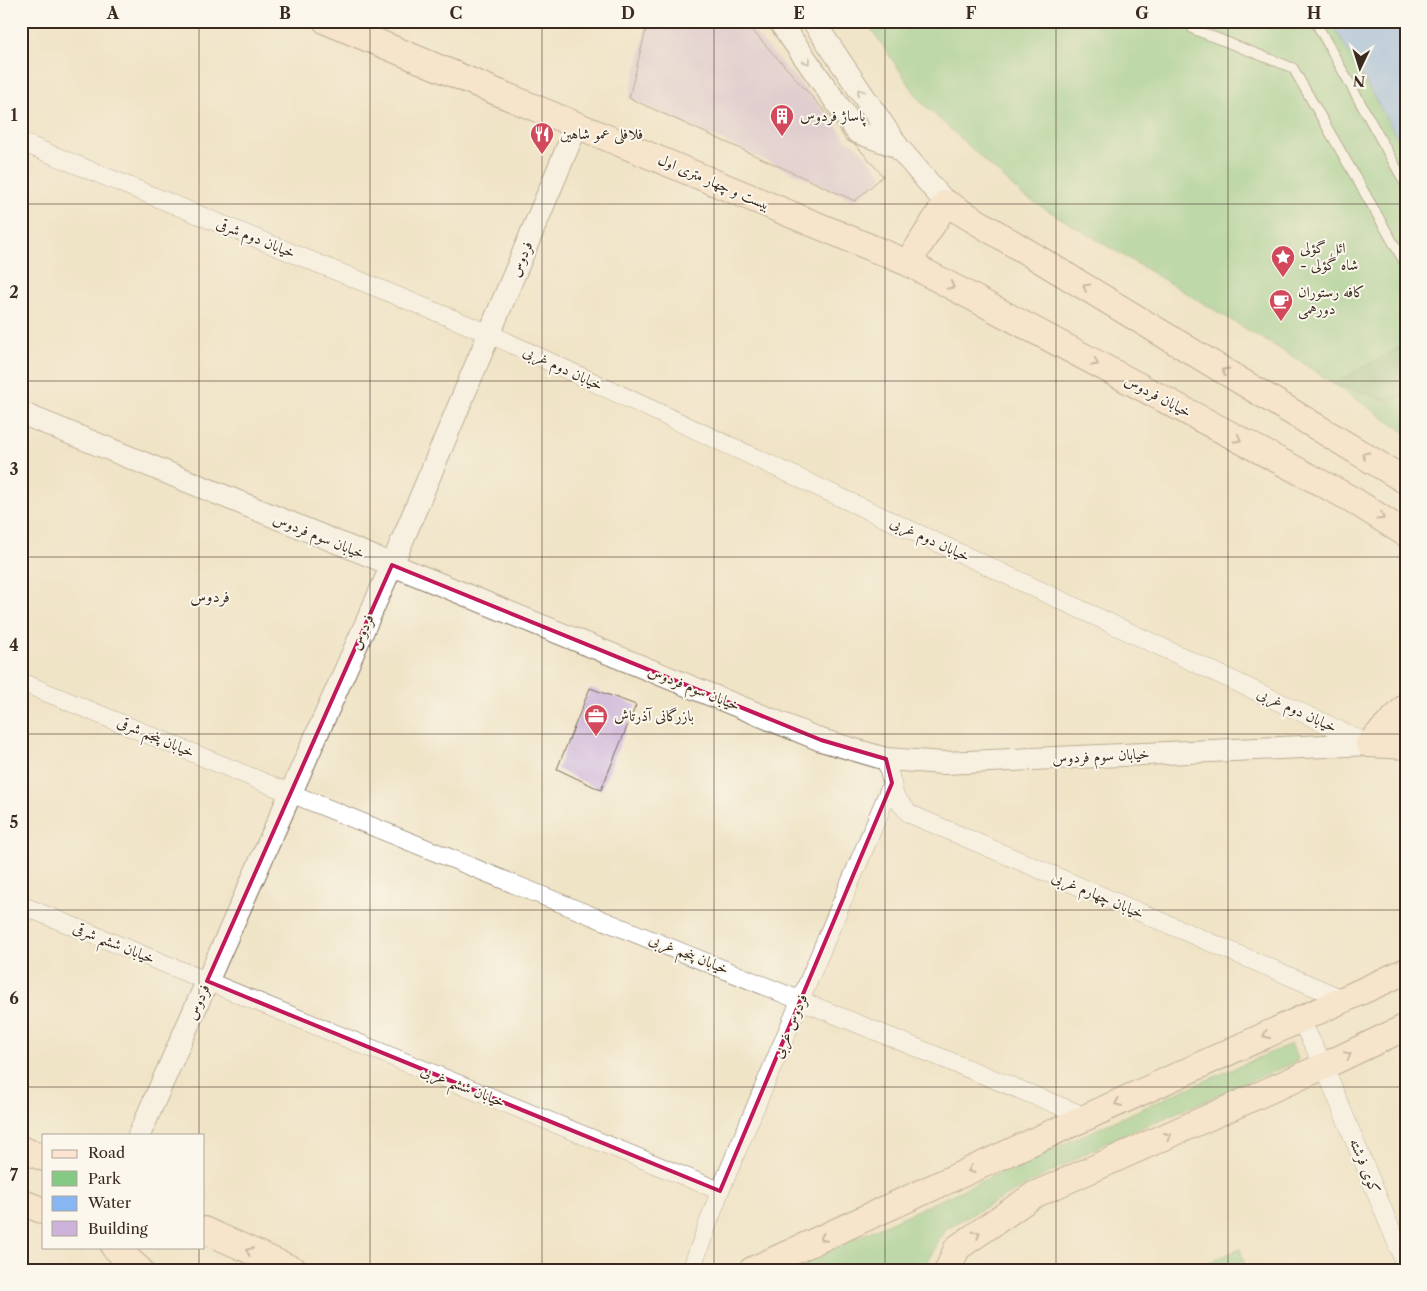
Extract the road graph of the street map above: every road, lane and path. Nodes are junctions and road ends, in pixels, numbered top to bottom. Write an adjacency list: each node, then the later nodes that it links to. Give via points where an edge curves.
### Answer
1 (326, 21): 6 (main road, بیست و چهار متری اول)
2 (779, 21): 8 (street, one-way to 8, via 858,132)
3 (812, 21): 8 (street, one-way to 3)
4 (1189, 21): 12 (lane, via 1193,29 1293,68)
5 (1315, 21): 9 (lane)
6 (577, 125): 11 (main road, بیست و چهار متری اول); 13 (street, فردوس)
7 (21, 142): 13 (street, خیابان دوم شرقی)
8 (898, 147): 10 (street)
9 (1406, 185)
10 (946, 203): 11 (main road); 15 (main road, one-way to 10)
11 (908, 264): 16 (main road, خیابان فردوس, one-way to 16, via 1353,500)
12 (1406, 265)
13 (490, 334): 17 (street, فردوس); 21 (street, خیابان دوم غربی)
14 (21, 413): 17 (street, خیابان سوم فردوس)
15 (1406, 481)
16 (1406, 534)
17 (392, 565): 23 (street, خیابان سوم فردوس, via 821,740); 25 (street, فردوس)
18 (21, 682): 25 (street, خیابان پنجم شرقی)
19 (1406, 707): 21 (main road)
20 (1406, 731): 21 (street, خیابان سوم فردوس)
21 (1369, 744): 22 (main road); 23 (street, خیابان سوم فردوس, via 981,762)
22 (1406, 746)
23 (886, 759): 24 (street, خیابان چهارم غربی)
24 (892, 784): 29 (street, فردوس غربی); 30 (street, خیابان چهارم غربی, via 895,796 910,814)
25 (290, 793): 28 (street, فردوس); 29 (street, خیابان پنجم غربی)
26 (21, 905): 28 (street, خیابان ششم شرقی)
27 (1406, 971): 30 (main road)
28 (207, 981): 35 (street, فردوس); 38 (street, خیابان ششم غربی)
29 (801, 999): 34 (street, خیابان پنجم غربی); 38 (street, فردوس غربی)
30 (1343, 999): 31 (main road)
31 (1300, 1018): 33 (street, کوی فرشته); 34 (main road, one-way to 34)
32 (1406, 1027): 33 (main road, one-way to 32)
33 (1324, 1066): 44 (street, کوی فرشته); 50 (main road, one-way to 33, via 956,1248 1034,1195)
34 (1087, 1117): 49 (main road, one-way to 49)
35 (139, 1134)
36 (21, 1149): 37 (main road)
37 (42, 1157)
38 (720, 1191): 48 (street, فردوس غربی)
39 (21, 1202): 40 (main road)
40 (42, 1210)
41 (205, 1230): 47 (main road, one-way to 41)
42 (101, 1248): 45 (main road)
43 (115, 1248): 46 (main road)
44 (1406, 1266)
45 (110, 1270)
46 (140, 1270)
47 (294, 1270)
48 (691, 1270)
49 (752, 1270)
50 (948, 1270)

